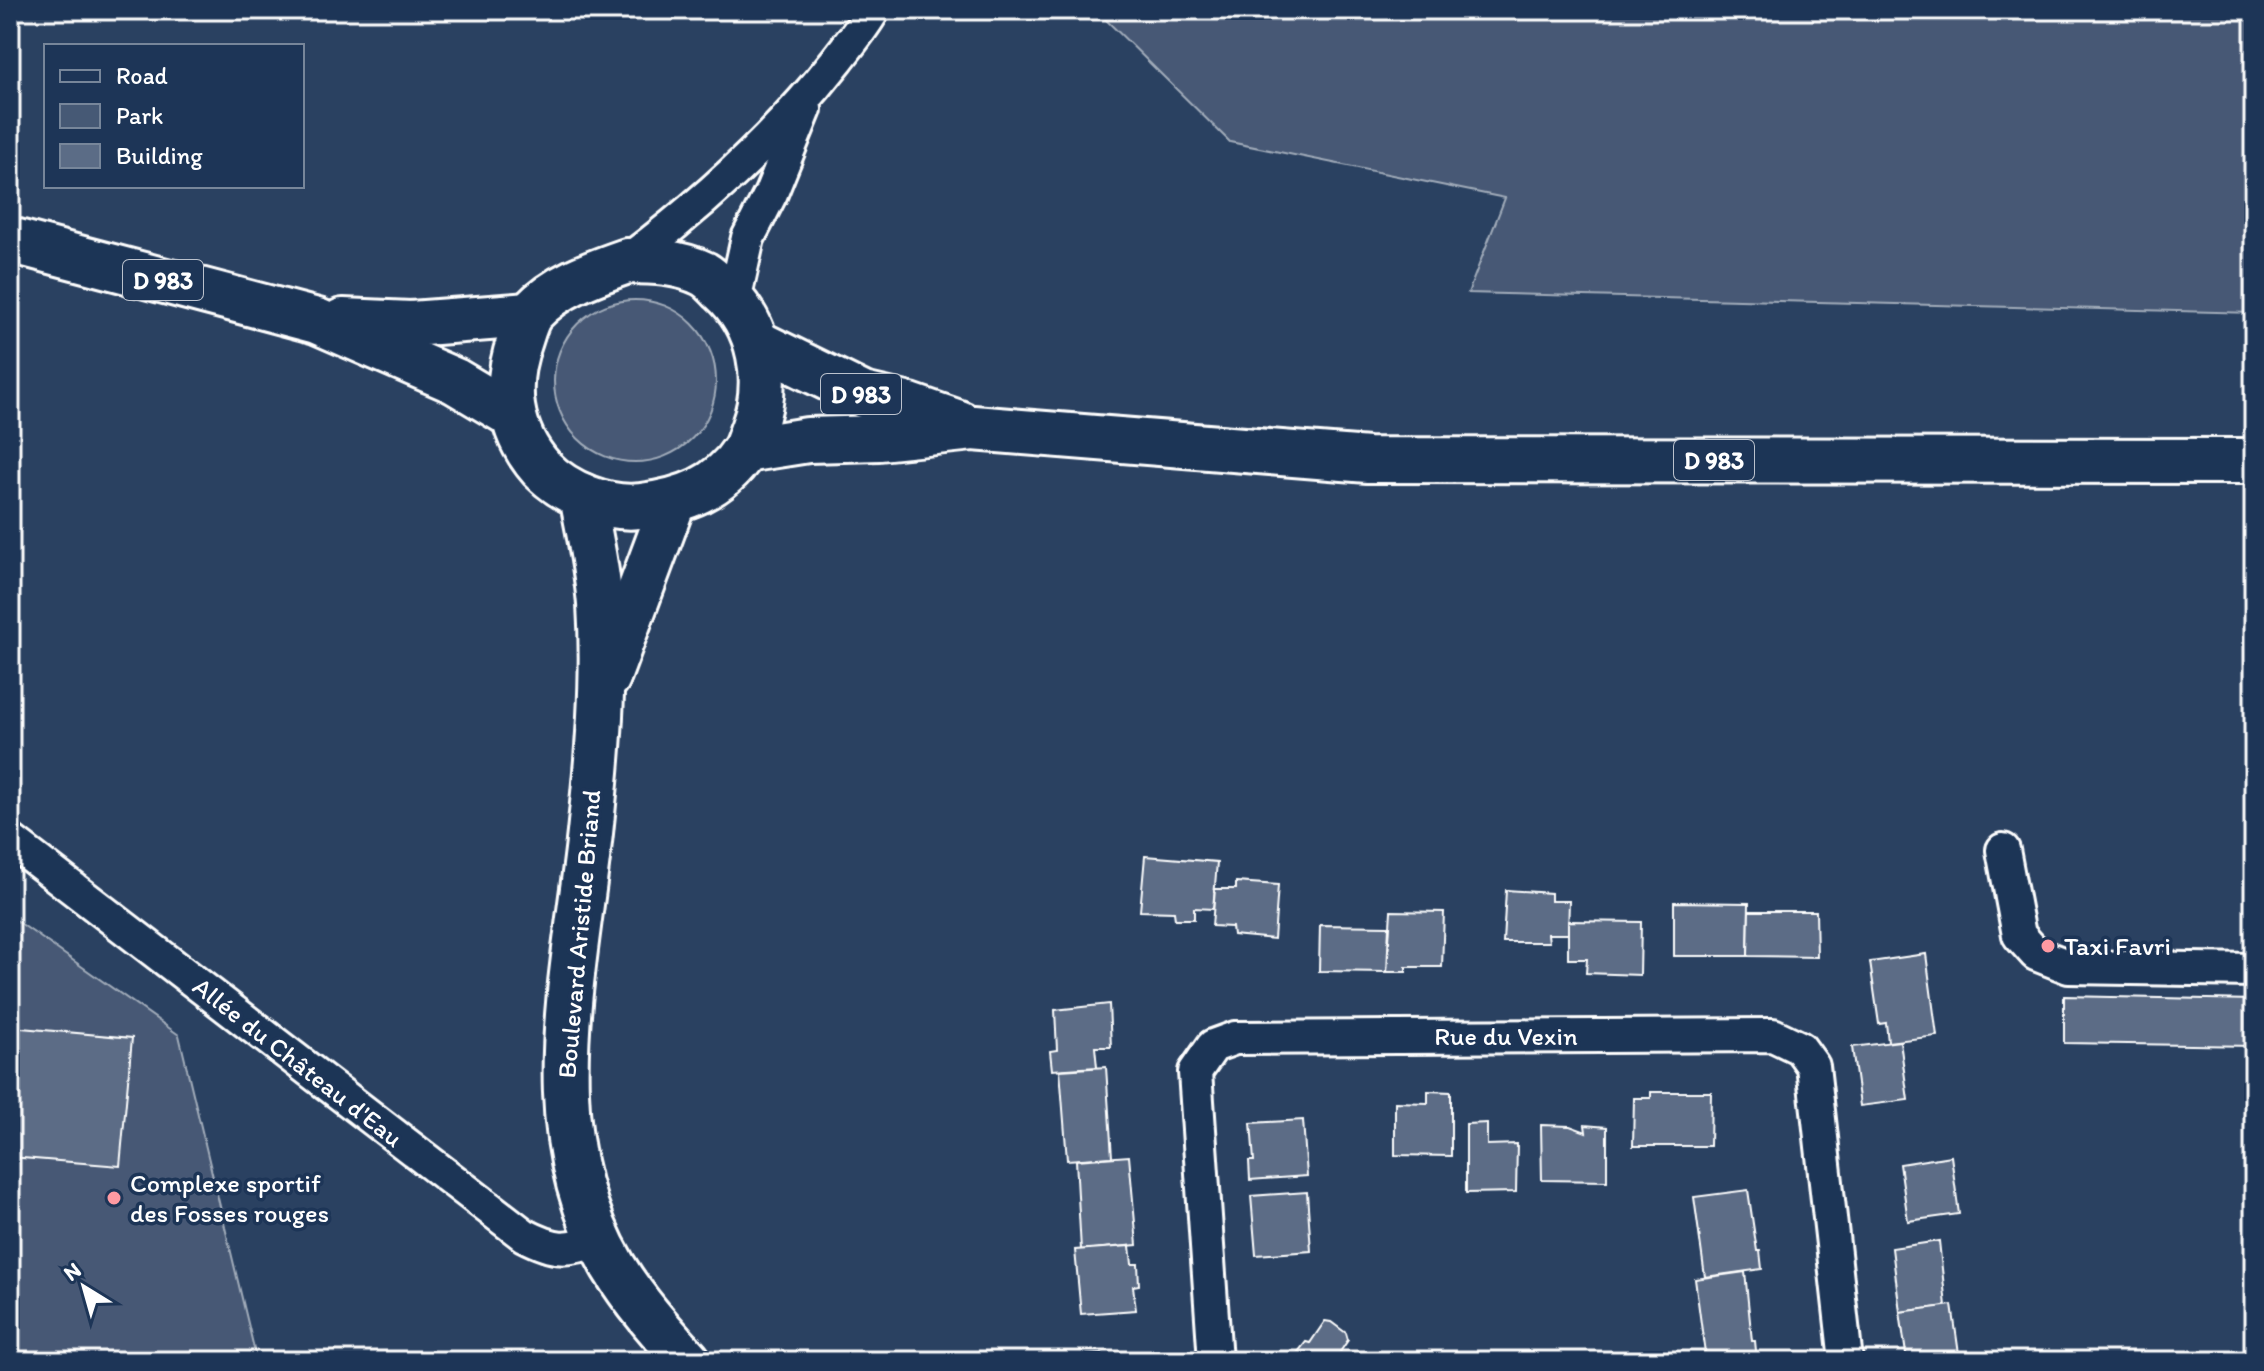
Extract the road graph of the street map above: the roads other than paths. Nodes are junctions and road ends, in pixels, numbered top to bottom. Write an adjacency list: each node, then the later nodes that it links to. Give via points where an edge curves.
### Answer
1 (873, 10): 2 (street)
2 (813, 91): 4 (street, via 684,218); 5 (street, via 748,238)
3 (10, 240): 7 (main road, D 983)
4 (627, 261): 5 (main road, via 660,261 706,275); 6 (main road, via 578,278)
5 (734, 301): 8 (main road)
6 (529, 315): 7 (main road, D 983, via 411,324); 9 (main road, via 509,377)
7 (317, 321): 9 (main road, D 983, via 455,381)
8 (757, 343): 10 (main road, D 983, via 863,395); 11 (main road, via 763,379 759,413)
9 (512, 415): 13 (main road, via 528,453 549,476)
10 (973, 428): 11 (main road, D 983); 12 (main road, D 983, via 1368,460)
11 (745, 450): 14 (main road, via 718,479)
12 (2254, 461)
13 (582, 496): 14 (main road, via 625,508); 15 (main road, Boulevard Aristide Briand, via 600,603)
14 (673, 502): 15 (main road, Boulevard Aristide Briand)
15 (601, 694): 19 (main road, Boulevard Aristide Briand, via 564,1086 576,1170)
16 (10, 840): 19 (street, Allée du Château d'Eau, via 515,1228 560,1250)
17 (2003, 850): 18 (street, via 2019,935 2036,954 2069,967)
18 (2254, 970)
19 (599, 1240): 20 (main road, Boulevard Aristide Briand, via 629,1290)
20 (686, 1354)
21 (1215, 1361): 22 (street, Rue du Vexin, via 1195,1072 1213,1046 1235,1038 1773,1035 1800,1048 1813,1066)
22 (1846, 1361)

